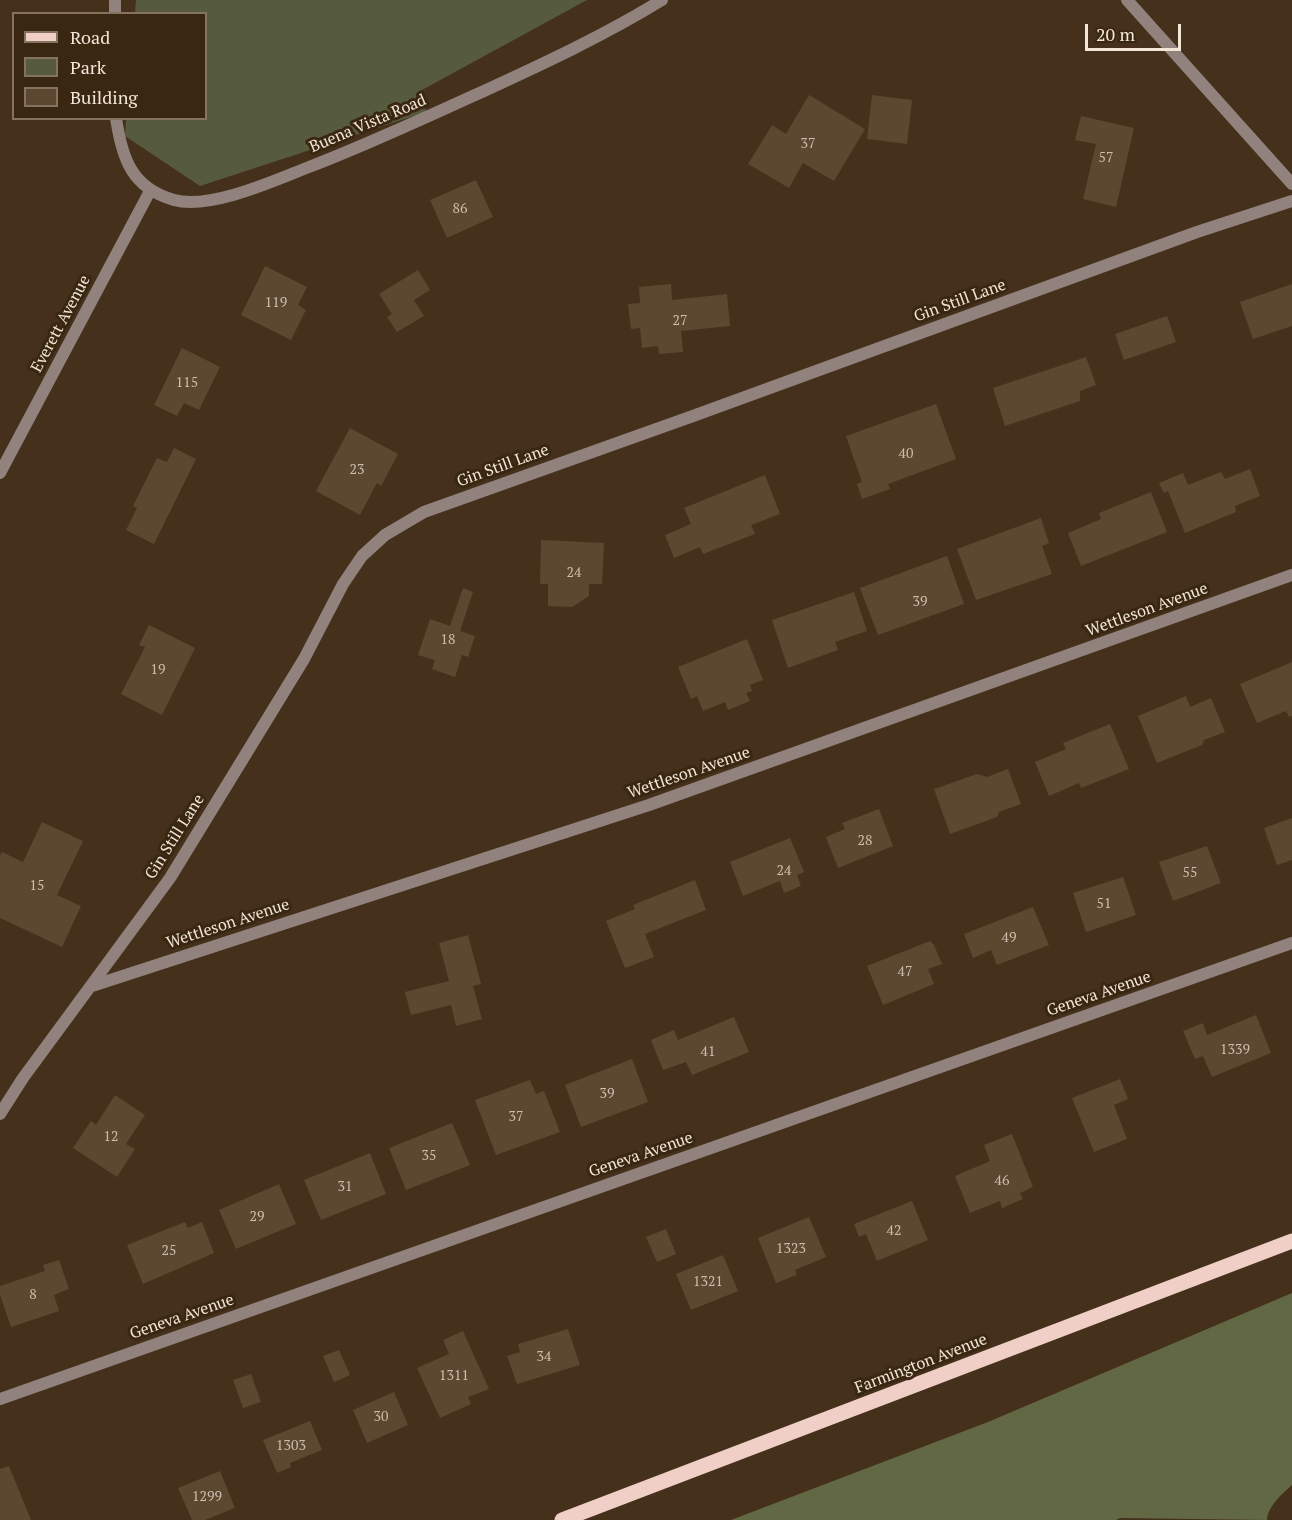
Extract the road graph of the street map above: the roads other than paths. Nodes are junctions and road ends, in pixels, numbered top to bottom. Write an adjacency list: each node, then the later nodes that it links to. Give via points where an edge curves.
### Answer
1 (662, 0): 5 (street, Buena Vista Road, via 558,57 368,144 247,191 205,201 177,201)
2 (1127, 0): 4 (street)
3 (116, 120): 5 (street, Buena Vista Road, via 119,143 130,172)
4 (1292, 184)
5 (150, 191): 7 (street, Everett Avenue)
6 (1292, 201): 10 (street, Gin Still Lane, via 424,512 385,535 362,556 343,584 304,659 170,878)
7 (0, 472)
8 (1292, 575): 10 (street, Wettleson Avenue, via 649,805)
9 (1292, 943): 13 (street, Geneva Avenue)
10 (92, 986): 11 (street, Gin Still Lane)
11 (0, 1114)
12 (1292, 1241): 14 (main road, Farmington Avenue)
13 (0, 1399)
14 (562, 1520)

